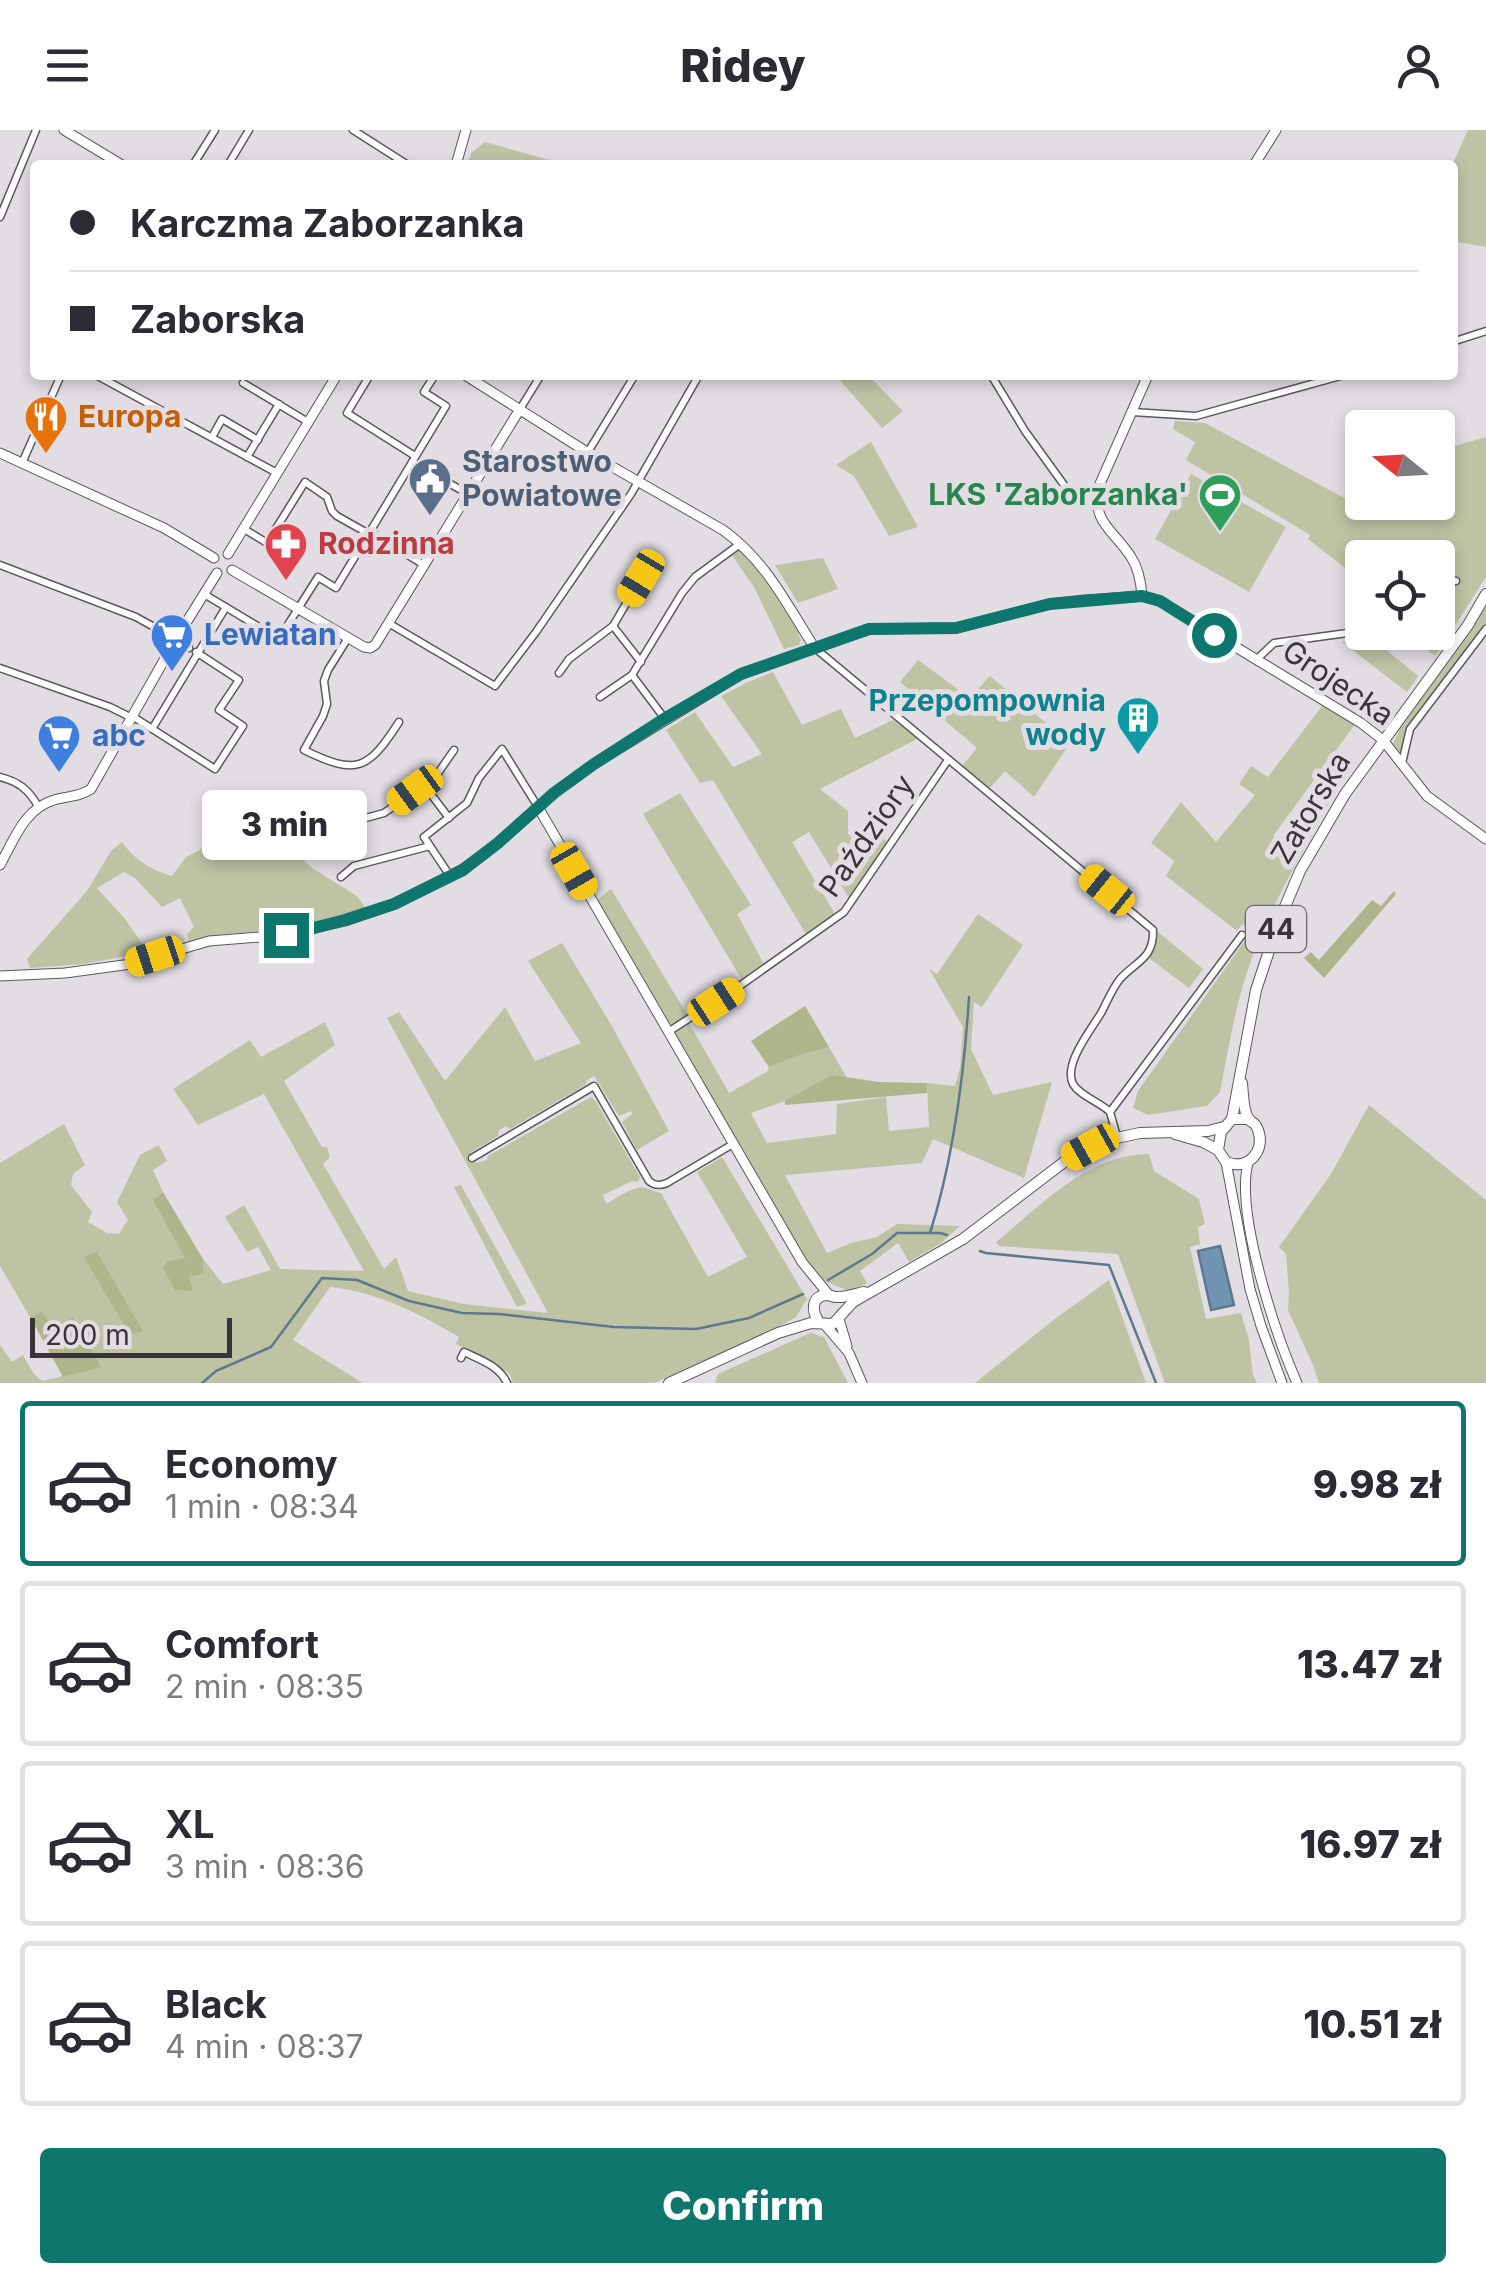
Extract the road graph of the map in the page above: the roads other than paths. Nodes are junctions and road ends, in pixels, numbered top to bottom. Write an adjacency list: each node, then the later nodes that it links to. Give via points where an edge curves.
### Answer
1 (36, 130): 14 (street)
2 (64, 130): 8 (street)
3 (214, 130): 9 (street)
4 (250, 130): 10 (street)
5 (353, 130): 11 (street)
6 (466, 130): 12 (street)
7 (1276, 130): 13 (street)
8 (114, 160)
9 (196, 160)
10 (231, 160)
11 (400, 160)
12 (457, 160)
13 (1257, 160)
14 (0, 218)
15 (1486, 331): 16 (street)
16 (1458, 340)
17 (59, 380): 40 (street)
18 (105, 380): 34 (street)
19 (332, 380): 33 (street)
20 (367, 380): 39 (street, via 347,413)
21 (432, 380): 39 (street, via 424,392 446,406)
22 (473, 380): 31 (street)
23 (539, 380): 31 (street)
24 (632, 380): 36 (street)
25 (696, 380): 42 (street)
26 (994, 380): 44 (street)
27 (1146, 380): 32 (street)
28 (1326, 380): 32 (street, via 1196,416)
29 (243, 383): 30 (street)
30 (279, 404): 33 (street); 35 (street)
31 (520, 409): 36 (street); 43 (street)
32 (1132, 412): 57 (street, via 1096,500 1101,520 1132,558)
33 (308, 422): 41 (street)
34 (212, 437): 35 (street, via 222,419); 38 (street)
35 (258, 440): 38 (street)
36 (588, 452): 42 (street)
37 (0, 453): 40 (street)
38 (247, 457): 41 (street)
39 (413, 459): 43 (street); 46 (street)
40 (22, 464): 49 (street)
41 (277, 474): 45 (street)
42 (638, 482): 47 (street); 60 (street, via 495,686)
43 (468, 494): 51 (street)
44 (1072, 496)
45 (243, 528): 46 (street, via 267,543 305,482 327,498 337,516); 48 (street)
46 (370, 533): 51 (street); 59 (street, via 336,588 318,577)
47 (740, 542): 68 (street); 71 (street, via 694,577)
48 (228, 554): 49 (street); 52 (street)
49 (214, 558): 53 (street)
50 (0, 565): 61 (street)
51 (426, 566): 60 (street)
52 (232, 570): 53 (street); 59 (street)
53 (217, 573): 55 (street)
54 (641, 578): 62 (street)
55 (204, 594): 58 (street); 67 (street)
56 (1486, 594): 80 (main road, Zatorska / 44)
57 (1142, 596): 68 (street, via 1050,604 956,628 869,629); 70 (street, Grojecka)
58 (226, 607): 59 (street, via 279,639); 69 (street)
59 (298, 608): 66 (street)
60 (390, 624): 66 (street, via 370,648)
61 (154, 626)
62 (612, 626): 71 (street); 73 (street)
63 (1486, 628): 83 (street, via 1410,729)
64 (163, 632): 67 (street)
65 (1345, 633): 70 (street, via 1274,642)
66 (348, 638): 78 (street, via 328,670 323,716 304,750 342,766 366,762)
67 (176, 640): 69 (street); 76 (street)
68 (814, 647): 77 (street, via 741,674); 82 (street, Paździory)
69 (194, 651): 79 (street); 79 (street, via 239,680 219,710 243,726 214,769)
70 (1257, 660): 80 (street, Grojecka)
71 (641, 662): 74 (street)
72 (0, 668): 76 (street)
73 (558, 673)
74 (632, 675): 75 (street); 77 (street)
75 (600, 698)
76 (132, 717): 79 (street); 86 (street, via 92,789)
77 (664, 719): 87 (street)
78 (399, 722)
79 (152, 729)
80 (1383, 740): 83 (street, Grojecka); 98 (main road, Zatorska / 44, via 1327,822 1285,905 1256,990)
81 (454, 750): 85 (street)
82 (948, 760): 97 (street, Paździory, via 844,912); 99 (street, Paździory, via 1152,930 1150,949 1121,978 1078,1048 1071,1072 1076,1087)
83 (1402, 764): 89 (street, Grojecka, via 1427,796)
84 (0, 777): 86 (street, via 20,784)
85 (428, 790): 88 (street); 90 (street, via 423,786 384,813 333,826)
86 (38, 806): 92 (street)
87 (538, 807): 88 (street, via 502,749); 94 (street); 97 (street)
88 (448, 818): 91 (street, via 424,838)
89 (1486, 839)
90 (299, 846)
91 (430, 846): 93 (street, via 354,866); 94 (street)
92 (0, 866)
93 (341, 876)
94 (450, 876): 96 (street, via 394,904 286,935 210,941 131,964)
95 (1242, 935): 99 (street)
96 (0, 976)
97 (668, 1032): 104 (street)
98 (1241, 1077): 100 (main road, Zatorska / 44); 101 (main road, Zatorska / 44)
99 (1110, 1112): 103 (street)
100 (1248, 1119): 101 (main road); 108 (main road, 44, via 1259,1138)
101 (1228, 1123): 102 (main road, via 1213,1131); 105 (main road, 44)
102 (1169, 1132): 103 (main road); 105 (main road)
103 (1117, 1138): 110 (main road, via 1068,1160 963,1239)
104 (733, 1144): 106 (street, via 654,1184 592,1082 506,1133); 109 (street)
105 (1218, 1150): 107 (main road)
106 (479, 1157)
107 (1226, 1162): 108 (main road); 121 (street, via 1250,1289)
108 (1248, 1163): 122 (street, 44, via 1256,1257)
109 (802, 1262): 111 (street); 112 (street)
110 (870, 1291): 111 (main road); 113 (main road)
111 (832, 1296): 112 (main road); 113 (main road)
112 (814, 1304): 114 (main road); 115 (main road)
113 (841, 1315): 114 (main road, via 833,1324); 116 (street)
114 (822, 1323): 115 (main road); 116 (street)
115 (778, 1333): 119 (main road)
116 (848, 1353): 120 (street)
117 (461, 1358): 118 (street, via 464,1352 489,1364)
118 (507, 1383)
119 (669, 1383)
120 (862, 1383)
121 (1282, 1383)
122 (1297, 1383)

